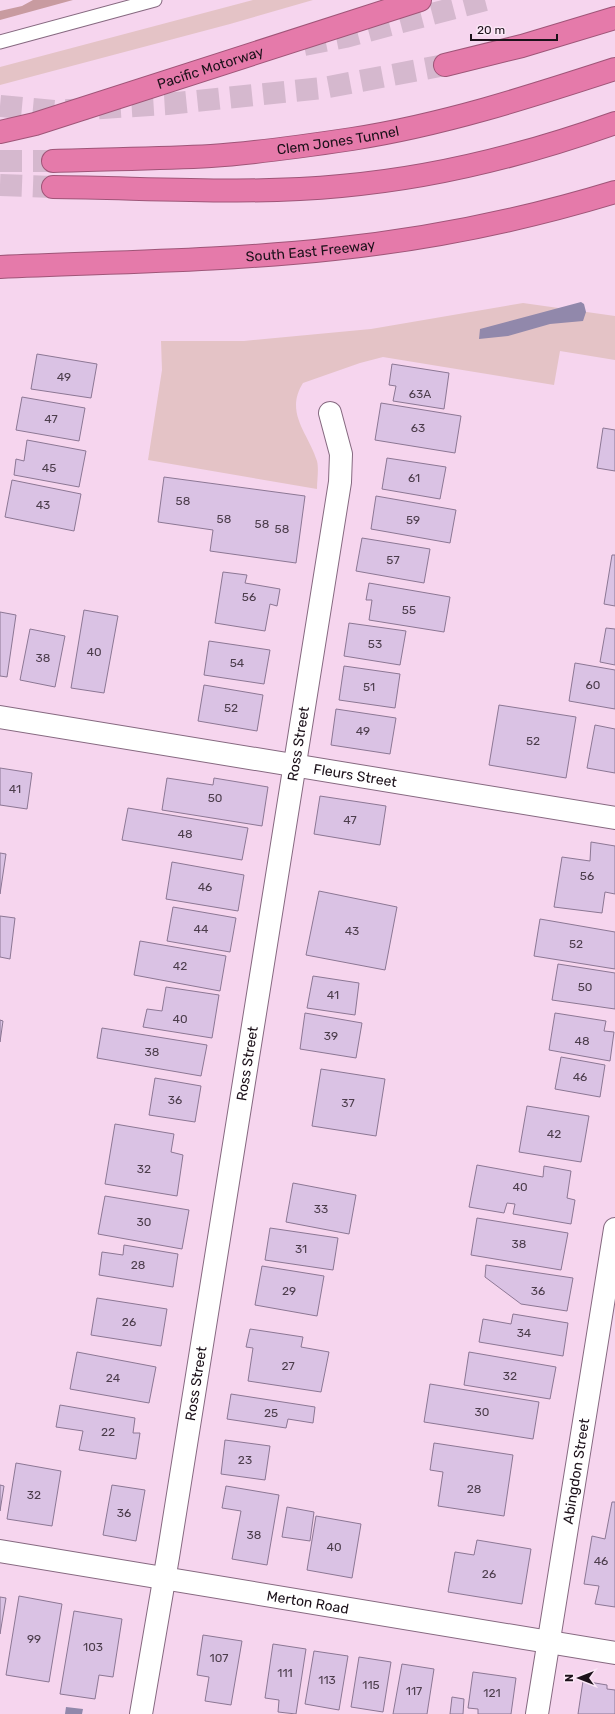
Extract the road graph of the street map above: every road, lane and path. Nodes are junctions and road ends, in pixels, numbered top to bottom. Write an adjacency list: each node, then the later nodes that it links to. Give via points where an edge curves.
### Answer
1 (155, 0): 4 (lane)
2 (420, 0): 8 (highway, Pacific Motorway, via 35,124)
3 (615, 18): 5 (highway, via 522,46)
4 (0, 42)
5 (445, 65)
6 (615, 69): 9 (highway, Clem Jones Tunnel, via 452,118 353,139 211,156)
7 (615, 123): 10 (highway, via 536,149 471,165 341,186 266,190)
8 (0, 132)
9 (53, 161)
10 (53, 187)
11 (615, 192): 12 (highway, South East Freeway, via 492,225 334,249 246,256)
12 (0, 267)
13 (330, 413): 15 (street, Ross Street, via 341,454 340,482)
14 (0, 716): 15 (street, Fleurs Street)
15 (294, 766): 16 (street, Fleurs Street); 19 (street, Ross Street)
16 (615, 818)
17 (615, 1229): 20 (street, Abingdon Street)
18 (0, 1551): 19 (street, Merton Road)
19 (164, 1578): 20 (street, Merton Road); 22 (street, Ross Street)
20 (549, 1642): 21 (street, Merton Road); 23 (street, Abingdon Street)
21 (615, 1653)
22 (141, 1714)
23 (537, 1714)

